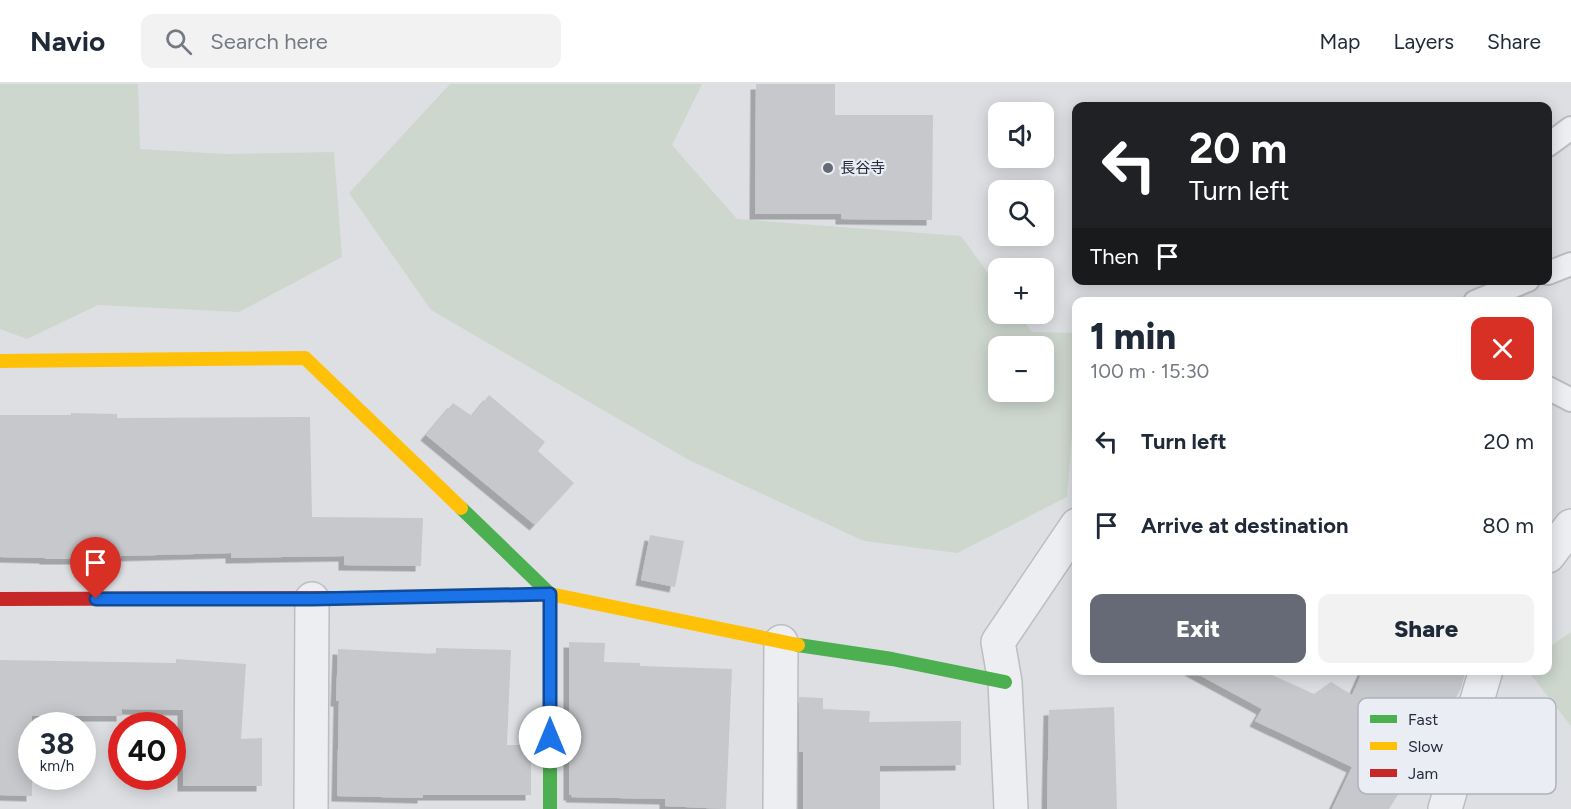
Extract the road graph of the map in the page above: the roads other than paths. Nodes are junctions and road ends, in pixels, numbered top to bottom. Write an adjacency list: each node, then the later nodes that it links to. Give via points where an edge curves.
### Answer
1 (1571, 128): 2 (lane)
2 (1552, 142)
3 (1571, 264): 4 (lane)
4 (1552, 271)
5 (1516, 285): 6 (lane)
6 (1487, 297)
7 (0, 361): 11 (street, via 305,358)
8 (1552, 390): 9 (lane)
9 (1571, 400)
10 (1072, 532): 16 (street, via 998,642)
11 (550, 594): 13 (street); 14 (street); 20 (street)
12 (0, 599): 13 (street)
13 (312, 599): 19 (street)
14 (781, 642): 16 (street); 21 (street)
15 (1485, 675): 17 (street)
16 (1005, 682): 22 (street)
17 (1478, 698)
18 (1449, 794): 23 (street)
19 (311, 809)
20 (550, 809)
21 (780, 809)
22 (1011, 809)
23 (1445, 809)

